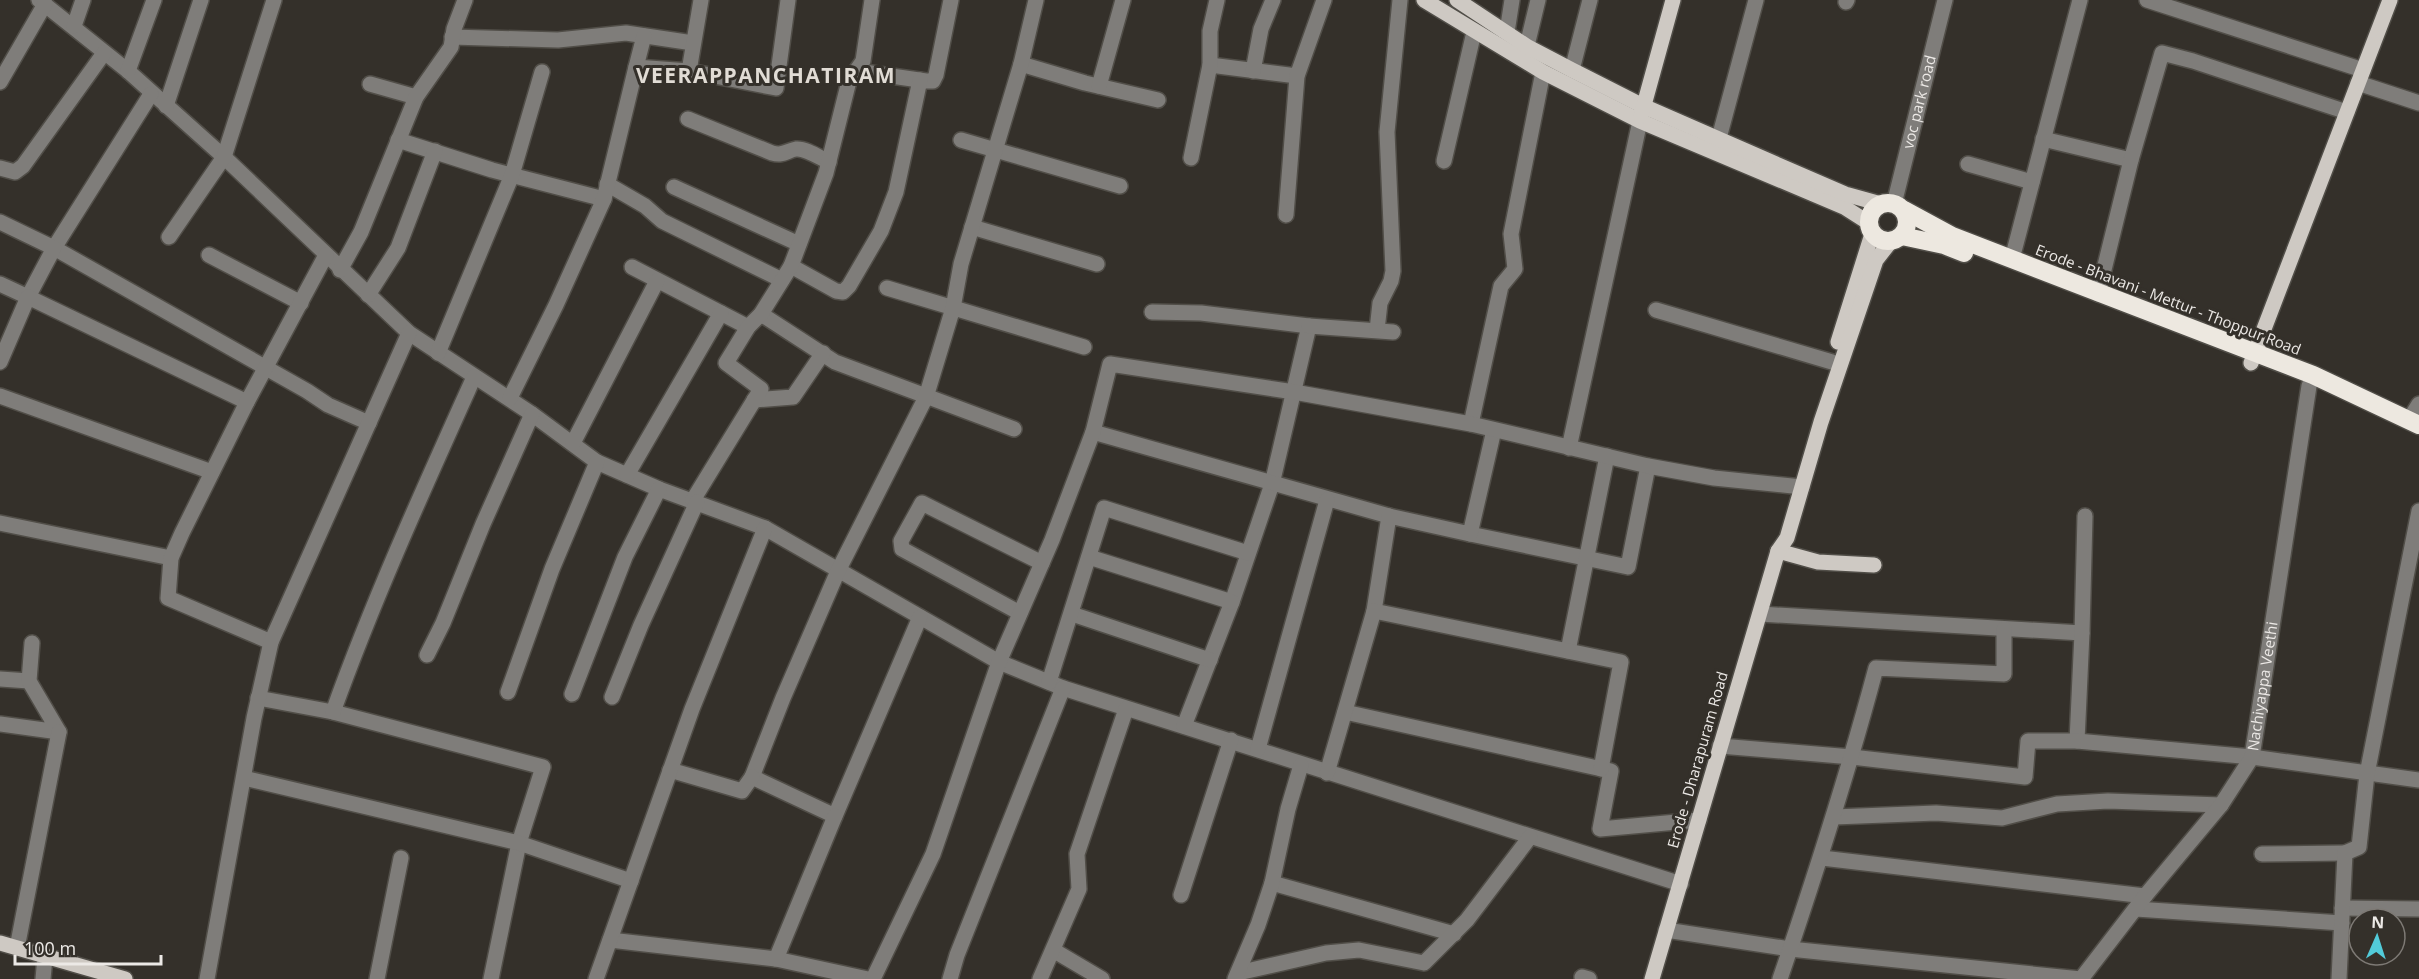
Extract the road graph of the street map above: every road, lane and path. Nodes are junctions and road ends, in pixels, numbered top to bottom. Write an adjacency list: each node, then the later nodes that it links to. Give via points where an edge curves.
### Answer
1 (83, 0): 28 (street)
2 (154, 0): 40 (street)
3 (201, 0): 56 (street)
4 (274, 0): 66 (street)
5 (465, 0): 32 (street)
6 (701, 0): 33 (street)
7 (788, 0): 41 (street, via 776,88)
8 (872, 0): 42 (street, via 863,62)
9 (951, 0): 48 (street, via 935,78)
10 (1036, 0): 36 (street)
11 (1123, 0): 51 (street)
12 (1217, 0): 37 (street, via 1210,31)
13 (1273, 0): 43 (street)
14 (1324, 0): 46 (street)
15 (1400, 0): 109 (street, via 1387,132 1393,271 1380,303)
16 (1424, 0): 29 (main road)
17 (1457, 0): 30 (main road)
18 (1512, 0): 30 (street)
19 (1538, 0): 35 (street)
20 (1590, 0): 39 (street)
21 (1673, 0): 58 (main road)
22 (1756, 0): 60 (street)
23 (1946, 0): 78 (street, voc park road)
24 (2080, 0): 61 (street)
25 (2147, 0): 47 (street)
26 (2390, 0): 47 (main road)
27 (42, 2): 28 (street); 49 (street)
28 (74, 26): 34 (street)
29 (1474, 32): 35 (main road); 68 (street)
30 (1507, 32): 35 (main road)
31 (644, 36): 32 (street, via 626,33 558,40); 33 (street); 38 (street)
32 (452, 37): 53 (street, via 451,46)
33 (693, 43): 41 (street)
34 (104, 53): 40 (street); 72 (street, via 23,166 15,172)
35 (1526, 53): 39 (main road); 45 (main road)
36 (1021, 64): 51 (street); 64 (street)
37 (1210, 65): 43 (street); 67 (street)
38 (636, 67): 41 (street); 77 (street)
39 (1572, 70): 58 (main road)
40 (128, 71): 52 (street)
41 (689, 71)
42 (857, 71): 48 (street); 70 (street, via 849,81)
43 (1253, 71): 46 (street)
44 (542, 72): 73 (street)
45 (1543, 72): 58 (main road); 131 (street, via 1511,234 1515,269 1501,286)
46 (1297, 76): 79 (street)
47 (2361, 76): 55 (street); 57 (main road)
48 (920, 81): 91 (street, via 896,192 881,231 849,286 843,292 836,291)
49 (0, 82)
50 (370, 84): 53 (street)
51 (1099, 86): 54 (street)
52 (152, 94): 56 (street); 86 (street)
53 (416, 97): 62 (street)
54 (1158, 100)
55 (2419, 103)
56 (166, 106): 66 (street)
57 (2347, 112): 69 (street, via 2162,53); 116 (main road)
58 (1641, 113): 60 (main road); 82 (main road, via 1844,207); 137 (street)
59 (688, 119): 70 (street, via 772,153 802,150)
60 (1719, 138): 78 (main road, via 1845,194)
61 (2043, 139): 69 (street); 74 (street)
62 (398, 140): 65 (street); 93 (street, via 361,232)
63 (961, 140): 64 (street)
64 (995, 149): 75 (street); 81 (street)
65 (435, 152): 73 (street); 99 (street, via 398,248)
66 (224, 157): 83 (street); 88 (street)
67 (1191, 158)
68 (1444, 160)
69 (2131, 160): 98 (street)
70 (829, 162): 85 (street)
71 (1968, 164): 74 (street)
72 (0, 168)
73 (513, 175): 77 (street); 114 (street)
74 (2032, 182): 89 (street)
75 (1120, 186)
76 (674, 187): 85 (street)
77 (605, 192): 94 (street, via 645,206 662,221); 125 (street)
78 (1893, 206): 82 (highway, via 1871,213); 84 (highway, via 1908,221); 89 (highway, Erode - Bhavani - Mettur - Thoppur Road, via 1952,236)
79 (1286, 214)
80 (0, 222): 86 (street)
81 (972, 227): 90 (street); 102 (street)
82 (1870, 228): 84 (highway, Erode - Bhavani - Mettur - Thoppur Road, via 1880,240); 118 (main road, Erode - Dharapuram Road)
83 (169, 237)
84 (1897, 239): 116 (highway, Erode - Bhavani - Mettur - Thoppur Road, via 1944,246); 144 (main road, Erode - Dharapuram Road, via 1876,260)
85 (799, 244): 91 (street)
86 (54, 248): 100 (street); 119 (street)
87 (209, 255): 101 (street)
88 (326, 255): 93 (street); 101 (street)
89 (2012, 259): 98 (highway, Erode - Bhavani - Mettur - Thoppur Road)
90 (1097, 264)
91 (791, 266): 94 (street)
92 (632, 267): 95 (street)
93 (340, 270): 99 (street)
94 (782, 280): 106 (street)
95 (657, 281): 105 (street); 136 (street)
96 (0, 284): 100 (street)
97 (887, 288): 102 (street)
98 (2098, 294): 116 (highway, Erode - Bhavani - Mettur - Thoppur Road)
99 (368, 295): 111 (street)
100 (28, 297): 112 (street); 127 (street)
101 (301, 303): 119 (street)
102 (953, 308): 113 (street); 124 (street)
103 (1656, 310): 118 (street)
104 (1152, 312): 107 (street, via 1201,313)
105 (721, 313): 108 (street); 142 (street)
106 (761, 314): 108 (street); 115 (street)
107 (1309, 326): 109 (street); 122 (street)
108 (748, 327): 126 (street, via 726,363 760,389)
109 (1377, 330): 110 (street)
110 (1394, 332)
111 (409, 333): 114 (street); 130 (street)
112 (3, 346): 117 (street)
113 (1084, 347)
114 (438, 353): 120 (street)
115 (823, 353): 124 (street, via 835,362); 126 (street, via 793,397)
116 (2253, 358): 121 (highway, Erode - Bhavani - Mettur - Thoppur Road)
117 (0, 362)
118 (1832, 362): 144 (main road, Erode - Dharapuram Road)
119 (266, 368): 127 (street); 130 (street, via 328,405)
120 (474, 377): 125 (street); 184 (street, via 410,520)
121 (2311, 380): 132 (highway, Erode - Bhavani - Mettur - Thoppur Road); 194 (street, Nachiyappa Veethi)
122 (1294, 392): 131 (street); 135 (street, via 1110,364); 143 (street)
123 (0, 396): 141 (street)
124 (926, 397): 133 (street); 161 (street)
125 (510, 398): 129 (street)
126 (754, 400): 147 (street)
127 (247, 402): 141 (street)
128 (2419, 404): 132 (street)
129 (532, 414): 136 (street); 173 (street)
130 (369, 423): 170 (street)
131 (1471, 424): 134 (street)
132 (2416, 427)
133 (1014, 429)
134 (1494, 430): 137 (street); 153 (street)
135 (1093, 432): 143 (street); 159 (street)
136 (573, 443): 139 (street)
137 (1569, 448): 138 (street)
138 (1607, 456): 140 (street); 158 (street)
139 (597, 462): 142 (street); 179 (street, via 552,569)
140 (1648, 466): 144 (street); 158 (street, via 1628,567)
141 (212, 472): 157 (street)
142 (627, 475): 145 (street)
143 (1272, 484): 146 (street); 155 (street)
144 (1797, 487): 154 (main road, Erode - Dharapuram Road, via 1787,538)
145 (659, 489): 147 (street); 180 (street, via 626,557)
146 (1327, 500): 149 (street); 192 (street)
147 (695, 501): 152 (street); 181 (street)
148 (2419, 511): 199 (street)
149 (1389, 516): 153 (street); 163 (street)
150 (2085, 516): 169 (street)
151 (0, 523): 157 (street)
152 (765, 528): 161 (street); 197 (street)
153 (1470, 534): 158 (street)
154 (1778, 551): 160 (main road, via 1818,562); 166 (main road, Erode - Dharapuram Road)
155 (1248, 553): 156 (street, via 1104,508); 162 (street)
156 (1089, 557): 162 (street); 165 (street)
157 (171, 558): 170 (street, via 168,598)
158 (1588, 559): 172 (street)
159 (1042, 563): 164 (street); 164 (street, via 922,503 901,541 902,549)
160 (1874, 565)
161 (838, 571): 167 (street); 200 (street)
162 (1232, 602): 174 (street)
163 (1374, 611): 172 (street); 185 (street)
164 (1020, 614): 175 (street)
165 (1072, 614): 174 (street); 178 (street)
166 (1760, 614): 168 (street); 191 (main road, Erode - Dharapuram Road)
167 (920, 617): 175 (street); 204 (street)
168 (2004, 629): 169 (street); 193 (street, via 2004,674 1876,668)
169 (2082, 633): 190 (street)
170 (271, 642): 182 (street)
171 (32, 643): 177 (street)
172 (1568, 651): 196 (street, via 1621,662)
173 (427, 655)
174 (1210, 660): 187 (street)
175 (999, 662): 178 (street); 240 (street, via 933,854)
176 (0, 679): 177 (street)
177 (29, 681): 188 (street)
178 (1056, 685): 183 (street); 241 (street)
179 (508, 692)
180 (572, 694)
181 (612, 697)
182 (258, 698): 184 (street); 201 (street)
183 (1126, 710): 187 (street); 228 (street, via 1077,854 1079,889)
184 (333, 712): 209 (street, via 543,767)
185 (1345, 712): 196 (street); 198 (street)
186 (0, 724): 188 (street)
187 (1184, 726): 189 (street)
188 (59, 732): 226 (street)
189 (1231, 740): 192 (street); 218 (street)
190 (2077, 741): 193 (street, via 2028,741 2025,777); 194 (street)
191 (1720, 746): 193 (street); 206 (main road, Erode - Dharapuram Road)
192 (1258, 750): 195 (street)
193 (1852, 757): 205 (street)
194 (2252, 757): 199 (street); 203 (street, Nachiyappa Veethi)
195 (1301, 765): 198 (street); 216 (street, via 1287,809)
196 (1601, 769): 207 (street, via 1611,771)
197 (670, 770): 200 (street, via 742,791); 215 (street)
198 (1327, 773): 208 (street)
199 (2367, 774): 202 (street); 210 (street, via 2359,847)
200 (752, 777): 204 (street)
201 (244, 778): 209 (street); 235 (street)
202 (2419, 780)
203 (2221, 805): 205 (street, via 2108,801 2057,804 2002,818 1936,813); 219 (street, Nachiyappa Veethi)
204 (835, 816): 230 (street)
205 (1834, 817): 214 (street)
206 (1699, 820): 207 (street); 217 (main road, Erode - Dharapuram Road)
207 (1600, 829): 212 (street)
208 (1530, 837): 212 (street); 223 (street)
209 (519, 843): 215 (street); 237 (street)
210 (2345, 853): 211 (street); 221 (street)
211 (2262, 854)
212 (1592, 855): 217 (street)
213 (401, 858): 236 (street)
214 (1822, 858): 219 (street); 227 (street)
215 (631, 881): 224 (street)
216 (1272, 883): 223 (street); 232 (street)
217 (1681, 884): 222 (main road, Erode - Dharapuram Road)
218 (1181, 895)
219 (2141, 902): 221 (street); 246 (street, Nachiyappa Veethi)
220 (2419, 909): 221 (street)
221 (2342, 916): 247 (street)
222 (1666, 930): 227 (street); 244 (main road, Erode - Dharapuram Road)
223 (1454, 933): 232 (street, via 1424,963 1359,950 1326,953)
224 (609, 940): 230 (street); 238 (street)
225 (0, 943): 226 (main road)
226 (17, 948): 229 (main road)
227 (1790, 949): 245 (street); 246 (street)
228 (1053, 950): 242 (street); 243 (street)
229 (45, 957): 231 (main road); 233 (street)
230 (776, 959): 239 (street)
231 (100, 975): 234 (main road)
232 (1236, 976)
233 (43, 979)
234 (125, 979)
235 (207, 979)
236 (377, 979)
237 (491, 979)
238 (596, 979)
239 (868, 979)
240 (873, 979)
241 (950, 979)
242 (1040, 979)
243 (1102, 979)
244 (1652, 979)
245 (1780, 979)
246 (2081, 979)
247 (2339, 979)

